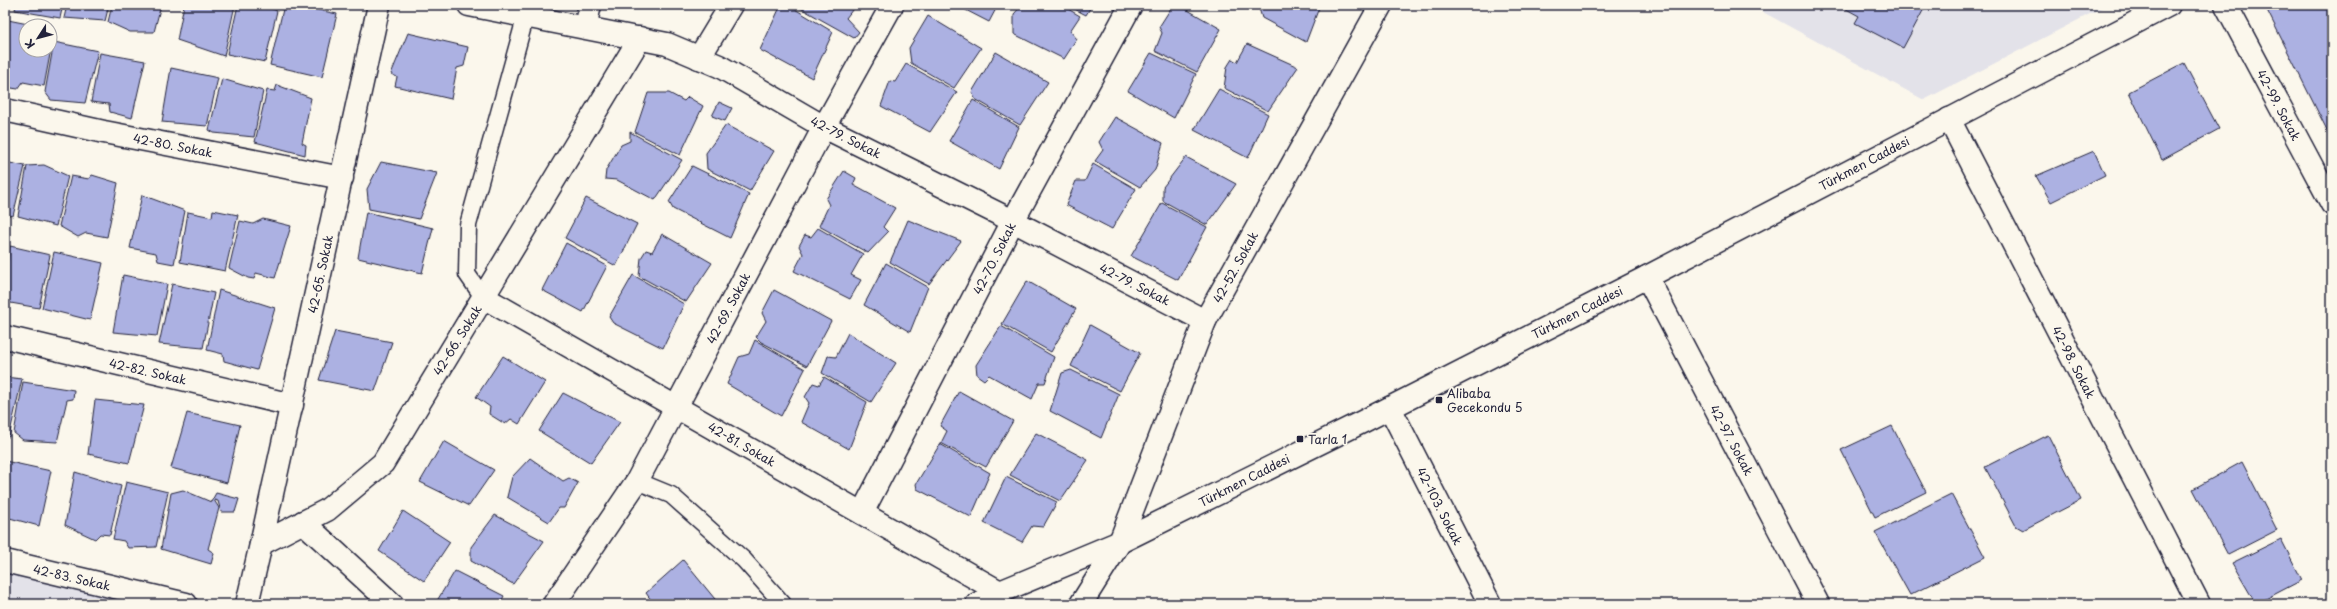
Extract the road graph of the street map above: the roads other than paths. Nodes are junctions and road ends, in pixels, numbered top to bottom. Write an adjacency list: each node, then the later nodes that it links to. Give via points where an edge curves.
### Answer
1 (379, 5): 17 (street, 42-65. Sokak)
2 (469, 5): 10 (street, 42-79. Sokak)
3 (590, 5): 11 (street)
4 (892, 5): 16 (street, 42-69. Sokak)
5 (1131, 5): 19 (street, 42-70. Sokak)
6 (1381, 5): 22 (street, 42-52. Sokak)
7 (2169, 5): 15 (street, Türkmen Caddesi)
8 (2226, 5): 18 (street, 42-99. Sokak)
9 (727, 9): 13 (street)
10 (526, 15): 11 (street, 42-79. Sokak); 21 (lane, via 468,225 467,274)
11 (585, 27): 12 (street, 42-79. Sokak)
12 (640, 38): 13 (street, 42-79. Sokak, via 667,44); 21 (street, 42-66. Sokak)
13 (699, 58): 16 (street, 42-79. Sokak, via 719,66)
14 (5, 110): 17 (street, 42-80. Sokak)
15 (1949, 119): 20 (street, Türkmen Caddesi); 43 (street, 42-98. Sokak)
16 (824, 127): 19 (street, 42-79. Sokak); 25 (street, 42-69. Sokak)
17 (342, 178): 24 (street, 42-65. Sokak)
18 (2332, 204)
19 (1013, 221): 22 (street, 42-79. Sokak); 28 (street, 42-70. Sokak)
20 (1647, 277): 26 (street, Türkmen Caddesi); 42 (street, 42-97. Sokak)
21 (483, 297): 25 (street, 42-81. Sokak); 29 (street, 42-66. Sokak, via 382,463 327,510)
22 (1205, 321): 30 (street, 42-52. Sokak)
23 (5, 337): 24 (street, 42-82. Sokak)
24 (292, 405): 31 (street, 42-65. Sokak)
25 (675, 407): 27 (street, 42-69. Sokak); 28 (street, 42-81. Sokak)
26 (1390, 408): 30 (street, Türkmen Caddesi); 41 (street, 42-103. Sokak)
27 (637, 482): 37 (street, 42-69. Sokak); 38 (lane, via 671,495 744,560)
28 (862, 513): 33 (street, 42-81. Sokak)
29 (303, 522): 31 (street, 42-66. Sokak); 36 (street)
30 (1120, 542): 33 (street, Türkmen Caddesi); 40 (street, 42-52. Sokak)
31 (261, 544): 35 (street)
32 (5, 561): 34 (street, 42-83. Sokak)
33 (1000, 592): 39 (street, Türkmen Caddesi)
34 (186, 604)
35 (247, 604)
36 (392, 604)
37 (554, 604)
38 (783, 604)
39 (977, 604)
40 (1081, 604)
41 (1490, 604)
42 (1818, 604)
43 (2199, 604)

